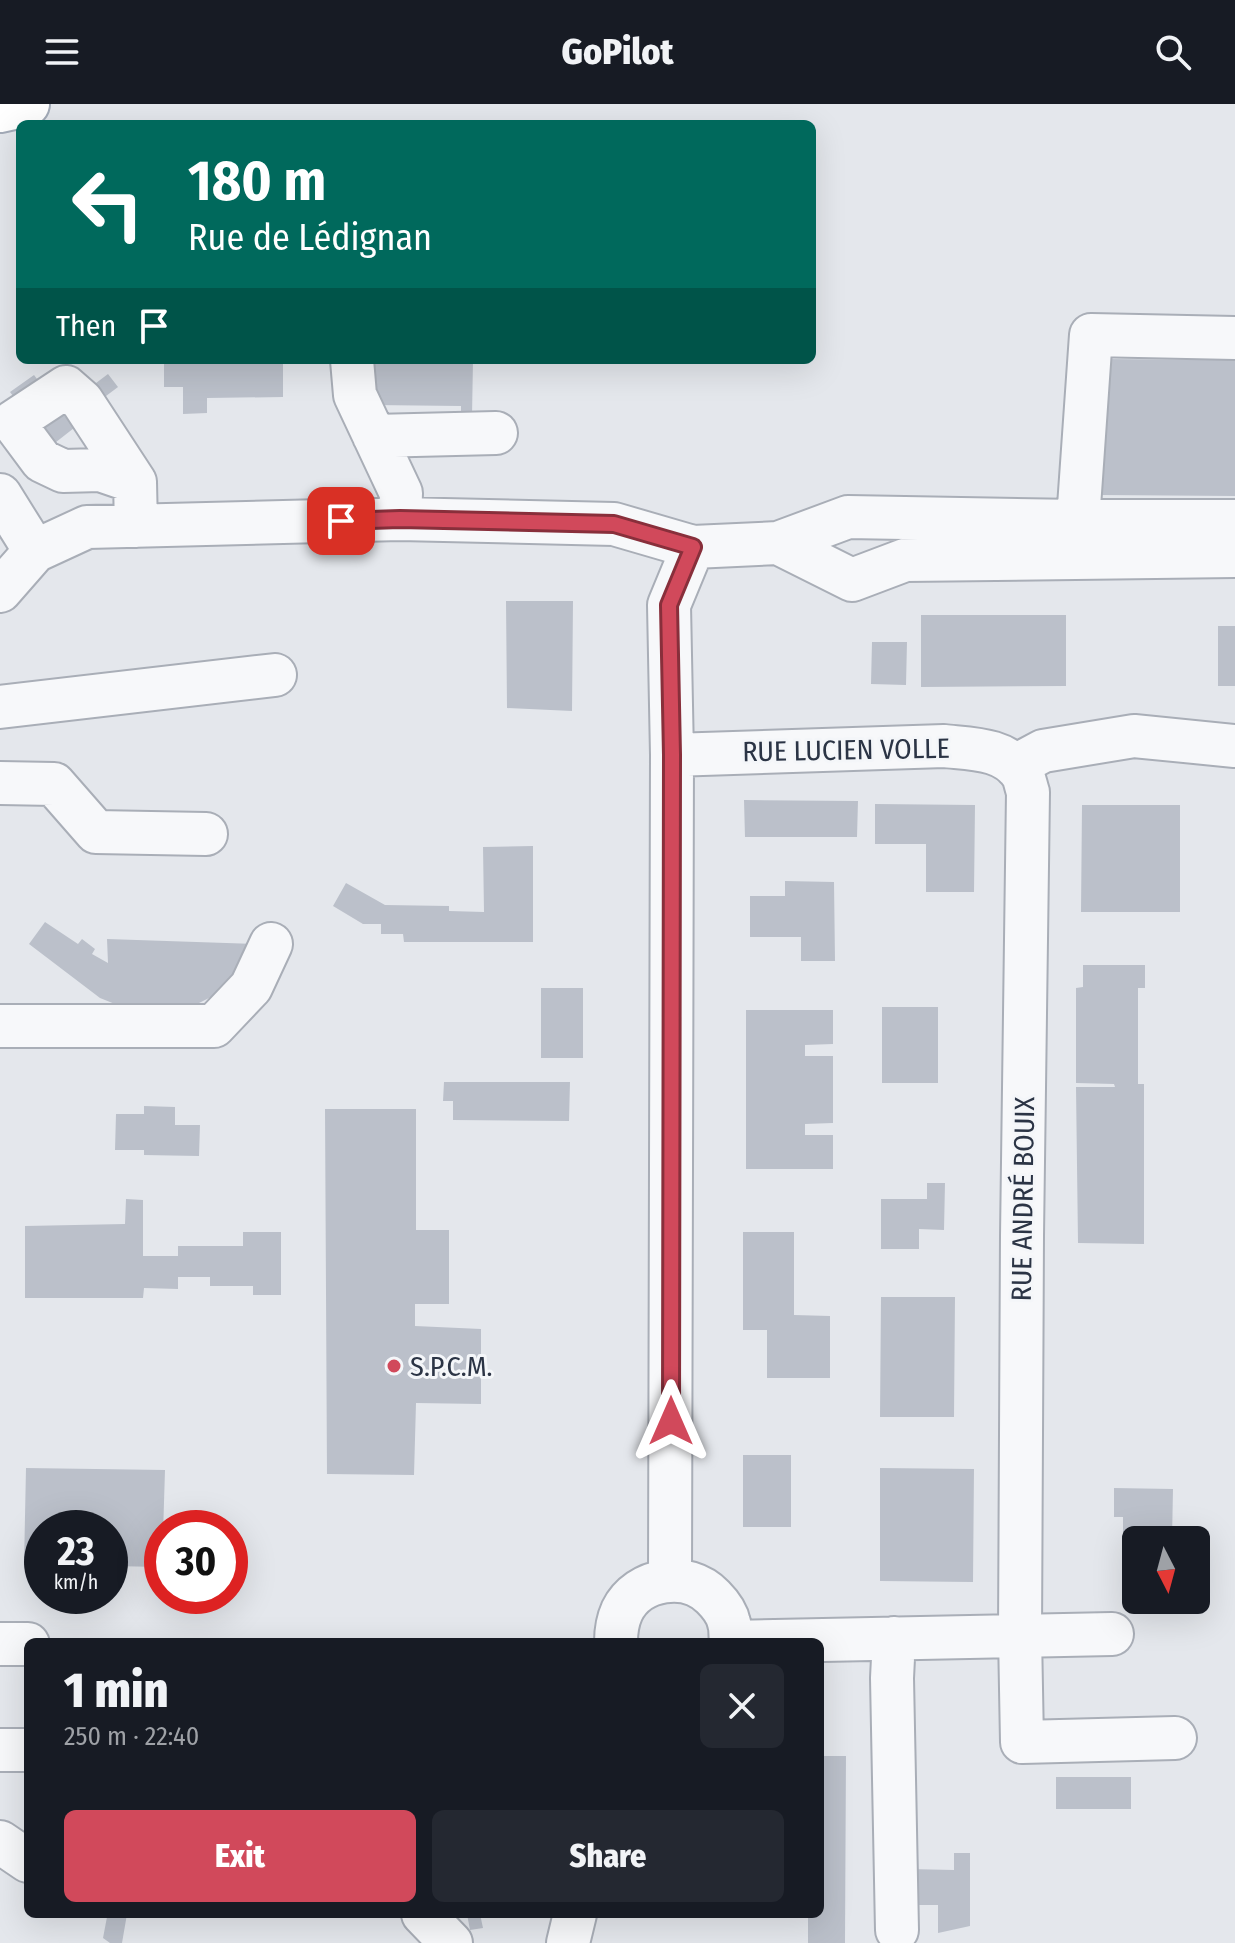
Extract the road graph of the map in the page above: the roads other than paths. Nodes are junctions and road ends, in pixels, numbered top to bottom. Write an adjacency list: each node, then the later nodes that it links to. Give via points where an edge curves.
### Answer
1 (27, 104): 2 (main road)
2 (0, 110)
3 (1235, 338): 10 (street, via 1091,335)
4 (352, 364): 6 (street, via 355,395)
5 (496, 433): 6 (street)
6 (374, 436): 9 (street, via 401,493)
7 (135, 482): 12 (street)
8 (0, 495): 15 (street)
9 (400, 519): 12 (street); 14 (street, via 614,524)
10 (1078, 521): 11 (street); 13 (street, via 848,517)
11 (1235, 521)
12 (136, 526): 15 (street, via 87,527)
13 (778, 543): 14 (street); 16 (street, via 852,580 905,560)
14 (693, 547): 21 (street, via 669,605)
15 (35, 551): 17 (street)
16 (1235, 556)
17 (0, 591)
18 (275, 675): 19 (street)
19 (0, 707)
20 (1235, 746): 22 (street, via 1134,736 1043,751)
21 (672, 755): 22 (street, RUE LUCIEN VOLLE, via 944,746 1006,757); 27 (street)
22 (1015, 766): 29 (street, RUE ANDRÉ BOUIX, via 1028,792)
23 (0, 783): 24 (street, via 54,784 96,832)
24 (206, 834)
25 (271, 944): 26 (street, via 251,987 214,1026)
26 (0, 1026)
27 (670, 1580): 30 (street, via 636,1594 623,1609); 31 (street, via 707,1591 721,1605)
28 (1112, 1634): 29 (street)
29 (1020, 1635): 32 (street); 36 (street, RUE ANDRÉ BOUIX, via 1022,1742)
30 (616, 1638)
31 (731, 1638)
32 (894, 1638): 33 (street); 43 (street)
33 (824, 1640)
34 (0, 1644): 35 (street)
35 (24, 1644)
36 (1175, 1738)
37 (0, 1750): 38 (street)
38 (24, 1750)
39 (0, 1842): 40 (street)
40 (24, 1858)
41 (427, 1918): 44 (street)
42 (574, 1918): 45 (street)
43 (897, 1930)
44 (451, 1943)
45 (568, 1943)

